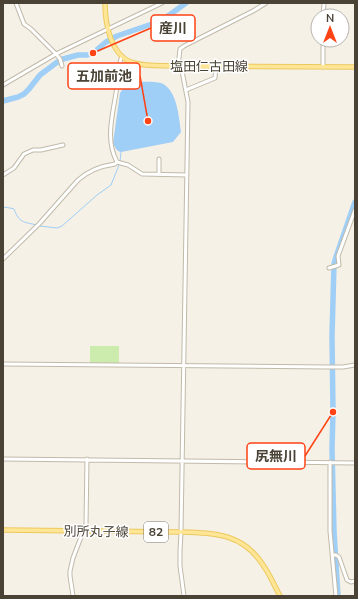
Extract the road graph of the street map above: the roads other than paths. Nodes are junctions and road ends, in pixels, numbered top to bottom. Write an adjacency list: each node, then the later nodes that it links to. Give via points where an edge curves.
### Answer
1 (16, 3): 7 (street, via 24,24)
2 (105, 3): 5 (main road)
3 (162, 3): 5 (street)
4 (264, 3): 10 (street, via 184,46 180,49)
5 (108, 29): 7 (street); 8 (main road)
6 (323, 48): 12 (street)
7 (56, 54): 9 (street); 14 (street)
8 (122, 56): 10 (main road, 塩田仁古田線, via 135,63); 18 (street, via 110,134 111,149)
9 (62, 66)
10 (179, 66): 11 (main road, 塩田仁古田線); 15 (street)
11 (216, 66): 12 (main road, 塩田仁古田線); 15 (street, via 215,78)
12 (323, 67): 13 (main road, 塩田仁古田線)
13 (355, 67)
14 (3, 85)
15 (186, 90): 21 (street)
16 (63, 145): 20 (street, via 24,154 14,168)
17 (159, 159): 19 (street)
18 (116, 162): 19 (street, via 128,165 142,174); 23 (street, via 85,174)
19 (159, 174): 21 (street)
20 (3, 175)
21 (187, 175): 27 (street)
22 (355, 210): 24 (street, via 338,256 339,266)
23 (3, 259)
24 (330, 267)
25 (3, 364): 27 (street)
26 (355, 365): 27 (street)
27 (184, 366): 30 (street)
28 (3, 459): 29 (street)
29 (86, 459): 30 (street); 34 (street)
30 (182, 460): 31 (street); 35 (street)
31 (330, 462): 32 (street); 36 (street, via 330,531)
32 (355, 463)
33 (3, 530): 34 (main road, 別所丸子線 / 82)
34 (84, 530): 35 (main road, 別所丸子線 / 82); 38 (street, via 70,571)
35 (181, 532): 39 (street, via 180,566); 40 (main road, 別所丸子線 / 82, via 214,534 229,537 241,544 253,552 265,567)
36 (334, 555): 37 (street, via 339,557 347,580); 41 (street)
37 (355, 581)
38 (73, 596)
39 (184, 596)
40 (280, 596)
41 (336, 596)

